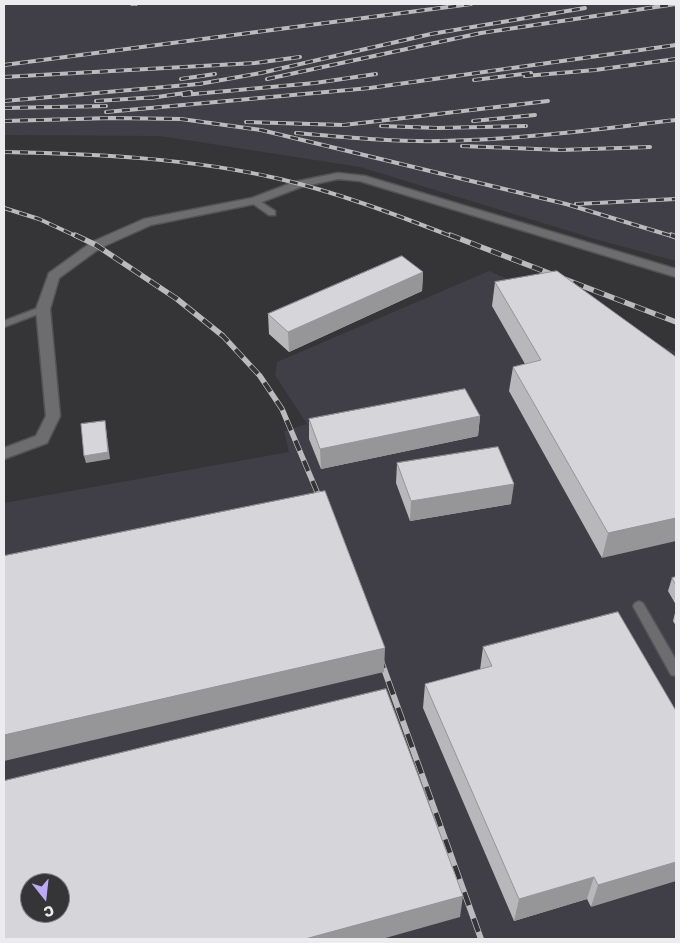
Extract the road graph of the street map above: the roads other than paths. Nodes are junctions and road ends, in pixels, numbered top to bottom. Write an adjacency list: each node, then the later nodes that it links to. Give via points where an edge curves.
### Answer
1 (255, 201): 2 (lane); 3 (street, via 298,184 338,176 361,178); 4 (street, via 148,222 96,246 53,276)
2 (272, 213)
3 (676, 273)
4 (43, 309): 5 (lane); 6 (street, via 53,416 42,439)
5 (4, 324)
6 (4, 454)
7 (639, 606): 8 (lane)
8 (676, 672)

